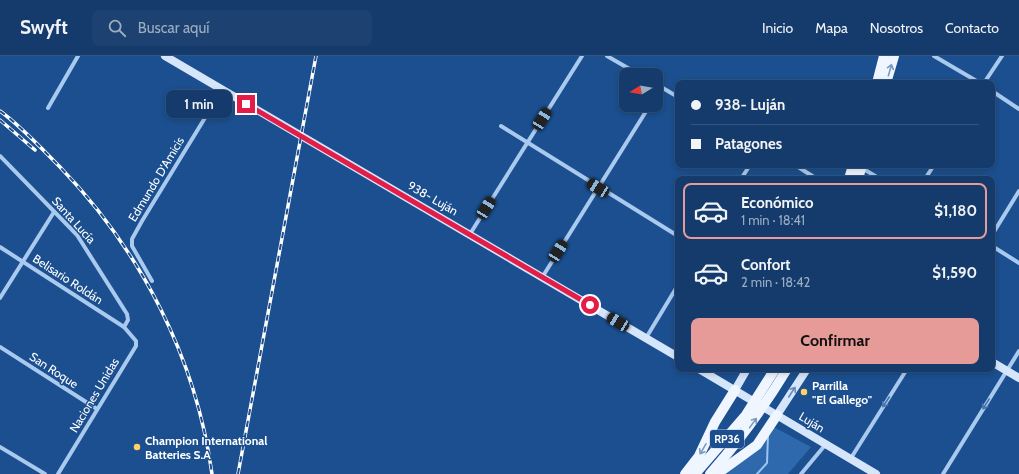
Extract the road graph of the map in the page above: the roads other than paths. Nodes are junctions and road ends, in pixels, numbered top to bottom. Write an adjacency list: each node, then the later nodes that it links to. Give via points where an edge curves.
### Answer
1 (78, 56): 18 (street)
2 (165, 56): 15 (street, 938- Luján)
3 (582, 56): 22 (street)
4 (607, 56): 9 (street)
5 (884, 56): 10 (main road)
6 (894, 56): 11 (main road, one-way to 6)
7 (934, 56): 12 (street)
8 (1002, 56): 13 (street)
9 (628, 68)
10 (877, 80)
11 (887, 80)
12 (975, 80)
13 (986, 80)
14 (663, 88): 17 (street)
15 (222, 90): 34 (street, 938- Luján); 41 (street, Edmundo D'Amicis, via 132,239 132,246)
16 (995, 93): 19 (street)
17 (675, 95)
18 (48, 108)
19 (1019, 109)
20 (646, 112): 30 (street)
21 (500, 126): 22 (street)
22 (526, 144): 30 (street); 34 (street)
23 (0, 156): 32 (street, Santa Lucía)
24 (800, 168): 27 (street)
25 (857, 168): 28 (main road)
26 (862, 168): 29 (street)
27 (812, 176)
28 (851, 176)
29 (875, 176)
30 (598, 188): 35 (street); 40 (street)
31 (1019, 191): 33 (street)
32 (54, 212): 38 (street); 44 (street, Santa Lucía, via 77,235 90,254 126,314 128,320)
33 (995, 230)
34 (470, 234): 40 (street, 938- Luján)
35 (675, 234)
36 (0, 247): 38 (street, Belisario Roldán)
37 (995, 248): 39 (street)
38 (23, 261): 43 (street); 44 (street, Belisario Roldán)
39 (1019, 263)
40 (543, 276): 45 (street, 938- Luján)
41 (152, 281)
42 (675, 290): 45 (street)
43 (0, 298)
44 (124, 327): 60 (street, Naciones Unidas, via 136,341 136,346)
45 (645, 338): 48 (street, 938- Luján)
46 (0, 347): 60 (street, San Roque)
47 (1019, 351): 50 (street)
48 (675, 355)
49 (995, 364): 50 (street)
50 (1007, 370): 57 (street); 73 (street, one-way to 73)
51 (704, 372): 58 (street)
52 (745, 372): 58 (street)
53 (774, 372): 59 (main road, RP36)
54 (785, 372): 59 (main road, RP36)
55 (805, 372): 61 (street, one-way to 55)
56 (905, 372): 64 (street, one-way to 64)
57 (1019, 378)
58 (735, 390): 59 (street, Luján); 68 (main road, one-way to 68)
59 (760, 405): 61 (street, Luján); 69 (main road, RP36); 70 (main road, RP36, one-way to 59)
60 (97, 409): 67 (street, Naciones Unidas)
61 (777, 415): 62 (street, Luján); 71 (main road, via 756,444)
62 (826, 444): 64 (street, Luján); 72 (street)
63 (0, 446): 66 (street)
64 (851, 458): 65 (street, Luján)
65 (873, 473)
66 (45, 474)
67 (58, 474)
68 (685, 474)
69 (695, 474)
70 (710, 474)
71 (717, 474)
72 (801, 474)
73 (943, 474)

